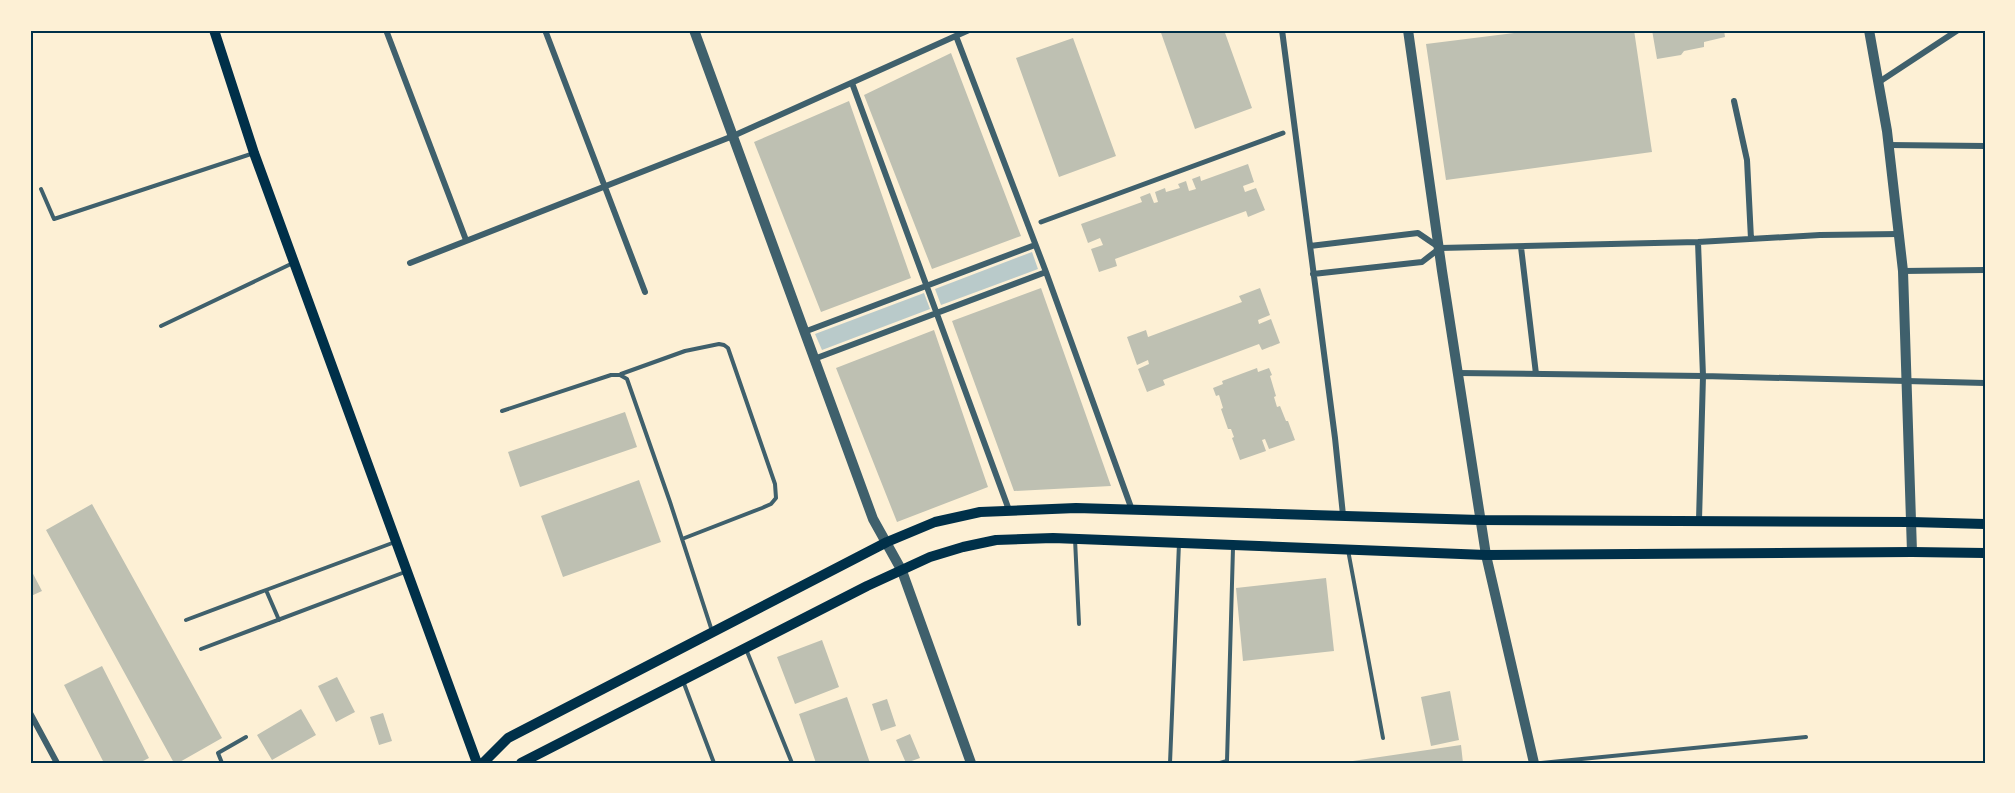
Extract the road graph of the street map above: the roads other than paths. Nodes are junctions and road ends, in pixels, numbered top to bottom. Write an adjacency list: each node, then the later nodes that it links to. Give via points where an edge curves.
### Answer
1 (214, 30): 18 (main road)
2 (386, 30): 24 (street)
3 (545, 30): 19 (street)
4 (969, 30): 10 (street)
5 (1282, 30): 27 (street)
6 (1408, 30): 29 (street)
7 (1869, 30): 12 (street)
8 (1958, 30): 12 (street)
9 (696, 31): 15 (street)
10 (956, 36): 11 (street); 26 (street)
11 (852, 83): 15 (street); 36 (street)
12 (1878, 83): 16 (street)
13 (1734, 101): 23 (street, via 1748,160)
14 (1283, 133): 21 (street)
15 (733, 136): 19 (street); 40 (street)
16 (1888, 145): 17 (street); 22 (street)
17 (1985, 146)
18 (254, 153): 20 (lane, via 54,219); 30 (main road)
19 (605, 185): 24 (street); 37 (street)
20 (41, 189)
21 (1041, 222)
22 (1900, 234): 23 (street); 33 (street)
23 (1751, 239): 25 (street)
24 (465, 240): 31 (street)
25 (1698, 242): 28 (street); 45 (street)
26 (1035, 245): 34 (street); 36 (street)
27 (1310, 246): 29 (street, via 1418,233); 35 (street)
28 (1521, 247): 29 (street); 43 (street)
29 (1440, 248): 35 (street, via 1422,262); 42 (street)
30 (294, 263): 39 (lane); 58 (main road)
31 (410, 263)
32 (1985, 270): 33 (street)
33 (1903, 271): 46 (street)
34 (1046, 272): 38 (street); 50 (street)
35 (1313, 274): 51 (street)
36 (927, 285): 38 (street); 40 (street)
37 (645, 292)
38 (938, 313): 41 (street); 49 (street)
39 (161, 326)
40 (804, 332): 41 (street)
41 (814, 359): 59 (street, via 873,519)
42 (1458, 373): 43 (street); 52 (street)
43 (1536, 374): 45 (street)
44 (620, 375): 48 (lane); 56 (lane, via 627,379); 56 (lane, via 686,351 719,344 728,348 775,484 776,498 762,508)
45 (1703, 376): 46 (street); 53 (street)
46 (1906, 381): 47 (street); 54 (street)
47 (1985, 383)
48 (502, 411)
49 (1009, 510): 50 (main road); 59 (main road, via 954,517)
50 (1132, 510): 51 (main road)
51 (1343, 515): 52 (main road)
52 (1480, 520): 53 (main road); 65 (street)
53 (1699, 520): 54 (main road)
54 (1911, 522): 55 (main road); 63 (street)
55 (1985, 524)
56 (682, 539): 72 (lane)
57 (1075, 539): 60 (main road); 66 (main road, via 996,540 930,557); 71 (lane)
58 (395, 542): 67 (main road); 68 (lane)
59 (887, 542): 66 (street); 72 (main road)
60 (1179, 543): 61 (main road); 88 (lane)
61 (1233, 545): 62 (main road); 89 (lane, via 1227,761)
62 (1348, 549): 65 (main road); 79 (lane)
63 (1912, 552): 64 (main road); 65 (main road)
64 (1985, 553)
65 (1486, 555): 90 (street)
66 (902, 571): 73 (main road); 87 (street)
67 (407, 572): 70 (lane); 82 (main road)
68 (266, 590): 69 (lane); 70 (lane)
69 (186, 620)
70 (279, 620): 74 (lane)
71 (1079, 624)
72 (712, 632): 83 (main road, via 508,738)
73 (746, 648): 75 (main road); 86 (lane)
74 (201, 649)
75 (683, 681): 84 (main road); 85 (lane)
76 (30, 713): 80 (street)
77 (246, 737): 81 (lane, via 218,753)
78 (1806, 737): 91 (lane)
79 (1383, 738)
80 (57, 763)
81 (222, 763)
82 (477, 763)
83 (483, 763)
84 (521, 763)
85 (714, 763)
86 (792, 763)
87 (971, 763)
88 (1170, 763)
89 (1220, 763)
90 (1534, 763)
91 (1541, 763)

